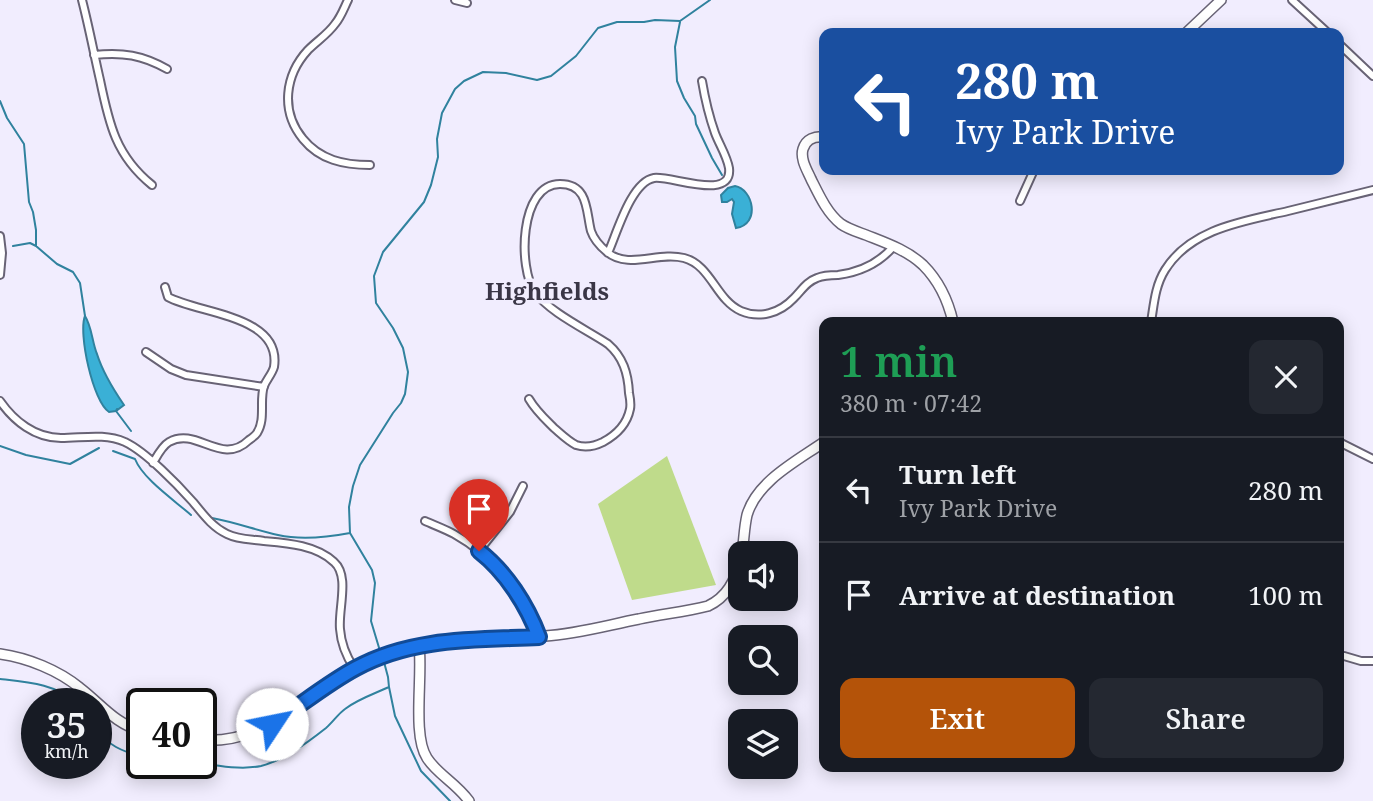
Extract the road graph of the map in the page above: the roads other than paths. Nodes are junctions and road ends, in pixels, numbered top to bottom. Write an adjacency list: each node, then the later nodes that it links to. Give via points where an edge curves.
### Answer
1 (82, 0): 10 (street)
2 (348, 0): 15 (street, via 335,23 295,69 288,88 289,111 302,138 318,153 345,163)
3 (455, 0): 6 (street)
4 (1221, 0): 7 (street)
5 (1292, 0): 8 (street)
6 (467, 3)
7 (1191, 28)
8 (1323, 28)
9 (1344, 49): 12 (street)
10 (94, 55): 11 (street, via 134,55); 17 (street, via 117,142)
11 (167, 69)
12 (1373, 76)
13 (702, 81): 22 (street, via 729,169 726,179 706,186 659,177 645,181)
14 (819, 137): 21 (street, via 805,143 802,155 827,209 845,226)
15 (370, 165)
16 (1032, 175): 19 (street)
17 (152, 185)
18 (1373, 190): 26 (street, via 1233,224 1196,240 1177,254 1163,273)
19 (1020, 201)
20 (0, 236): 23 (street)
21 (893, 247): 22 (street, via 872,265 808,282 788,304 762,315 729,303 692,261 673,256 623,260); 25 (street, via 920,262 936,281)
22 (608, 253): 29 (street, via 595,239 587,203 578,191 566,184 553,184 535,199 526,232 529,282 547,304 608,344 621,358 631,405 626,421 617,433 597,445 577,445 550,424)
23 (0, 275)
24 (165, 288): 28 (street, via 168,297 180,304 211,311 264,334 274,356)
25 (952, 317)
26 (1152, 317)
27 (146, 352): 28 (street, via 186,375)
28 (264, 387): 34 (street, via 258,433 245,445 222,450 182,438 169,442)
29 (529, 399)
30 (0, 401): 34 (street, via 17,421 41,435 112,438 128,443)
31 (1344, 444): 33 (street)
32 (819, 446): 37 (street, via 755,496)
33 (1373, 459)
34 (152, 463): 45 (street, via 224,533 305,547 338,565 342,640)
35 (523, 486): 38 (street, via 510,512)
36 (425, 520): 38 (street)
37 (743, 541)
38 (479, 551): 40 (street, via 509,583)
39 (728, 590): 40 (street, via 708,606)
40 (539, 637): 41 (street)
41 (419, 645): 45 (street); 48 (street, via 421,747)
42 (0, 654): 46 (street, via 60,674)
43 (1344, 656): 44 (street)
44 (1373, 661)
45 (354, 668): 47 (street, via 259,731)
46 (126, 725)
47 (217, 739)
48 (469, 801)

